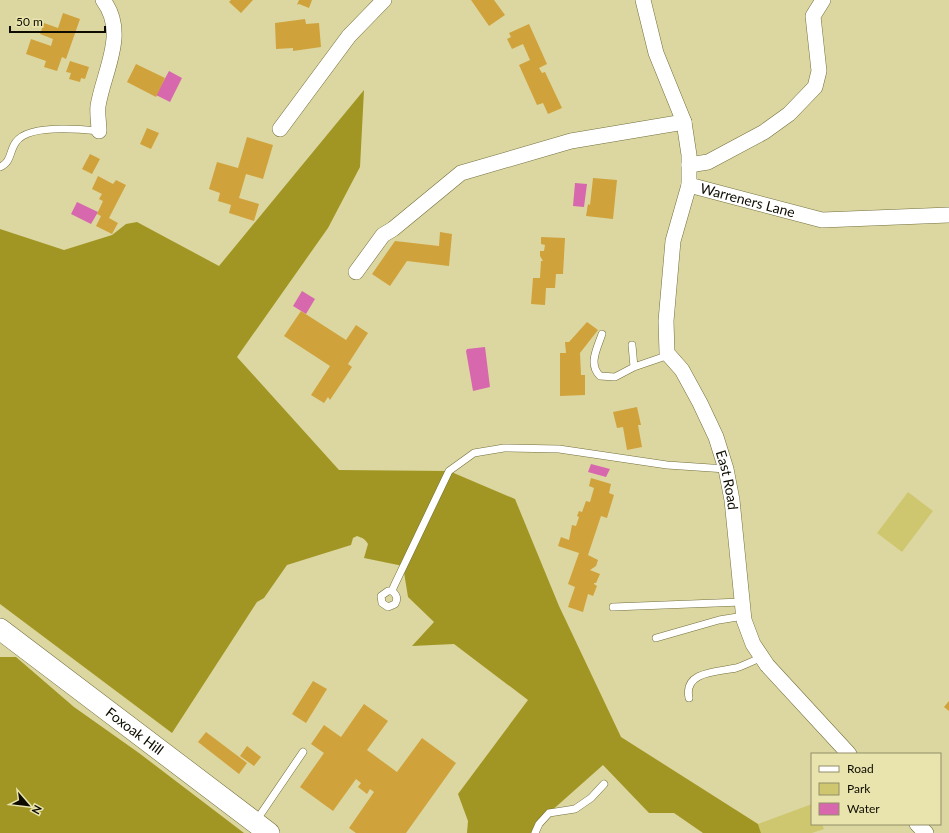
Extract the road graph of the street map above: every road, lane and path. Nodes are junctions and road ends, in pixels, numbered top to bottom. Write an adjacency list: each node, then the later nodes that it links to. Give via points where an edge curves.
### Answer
1 (103, 0): 7 (street, via 110,9 116,36 98,108)
2 (384, 0): 6 (street, via 349,36)
3 (643, 0): 5 (street, Warreners Lane, via 656,53)
4 (823, 0): 8 (street, via 813,16 819,71 815,87 789,114 764,132 708,162)
5 (684, 122): 8 (street, Warreners Lane); 12 (street, via 571,141 461,173 383,235)
6 (280, 129)
7 (99, 131): 9 (lane, via 73,129 30,132 16,142 9,161)
8 (689, 165): 10 (street, Warreners Lane)
9 (0, 167)
10 (689, 185): 11 (street, Warreners Lane, via 822,220); 15 (street, via 673,242 666,321)
11 (949, 215)
12 (356, 272)
13 (602, 334): 16 (lane, via 593,360 594,370 600,376 608,378)
14 (632, 345): 16 (lane)
15 (669, 355): 16 (lane); 17 (street, East Road, via 682,370 700,403 716,437)
16 (634, 367)
17 (726, 468): 18 (lane, via 667,465 559,449 504,448 474,453 449,471); 20 (street, East Road, via 733,507)
18 (392, 591)
19 (613, 607): 20 (lane)
20 (743, 609): 22 (lane, via 719,620); 23 (street, East Road, via 753,644)
21 (0, 629): 29 (main road, Foxoak Hill)
22 (656, 638)
23 (762, 657): 24 (lane, via 735,668 702,674 690,683); 26 (street, East Road, via 767,666)
24 (688, 698)
25 (303, 752): 29 (lane)
26 (848, 753)
27 (604, 784): 30 (lane, via 591,798 575,809 549,813)
28 (918, 825): 31 (street)
29 (262, 828)
30 (535, 833)
31 (926, 833)

